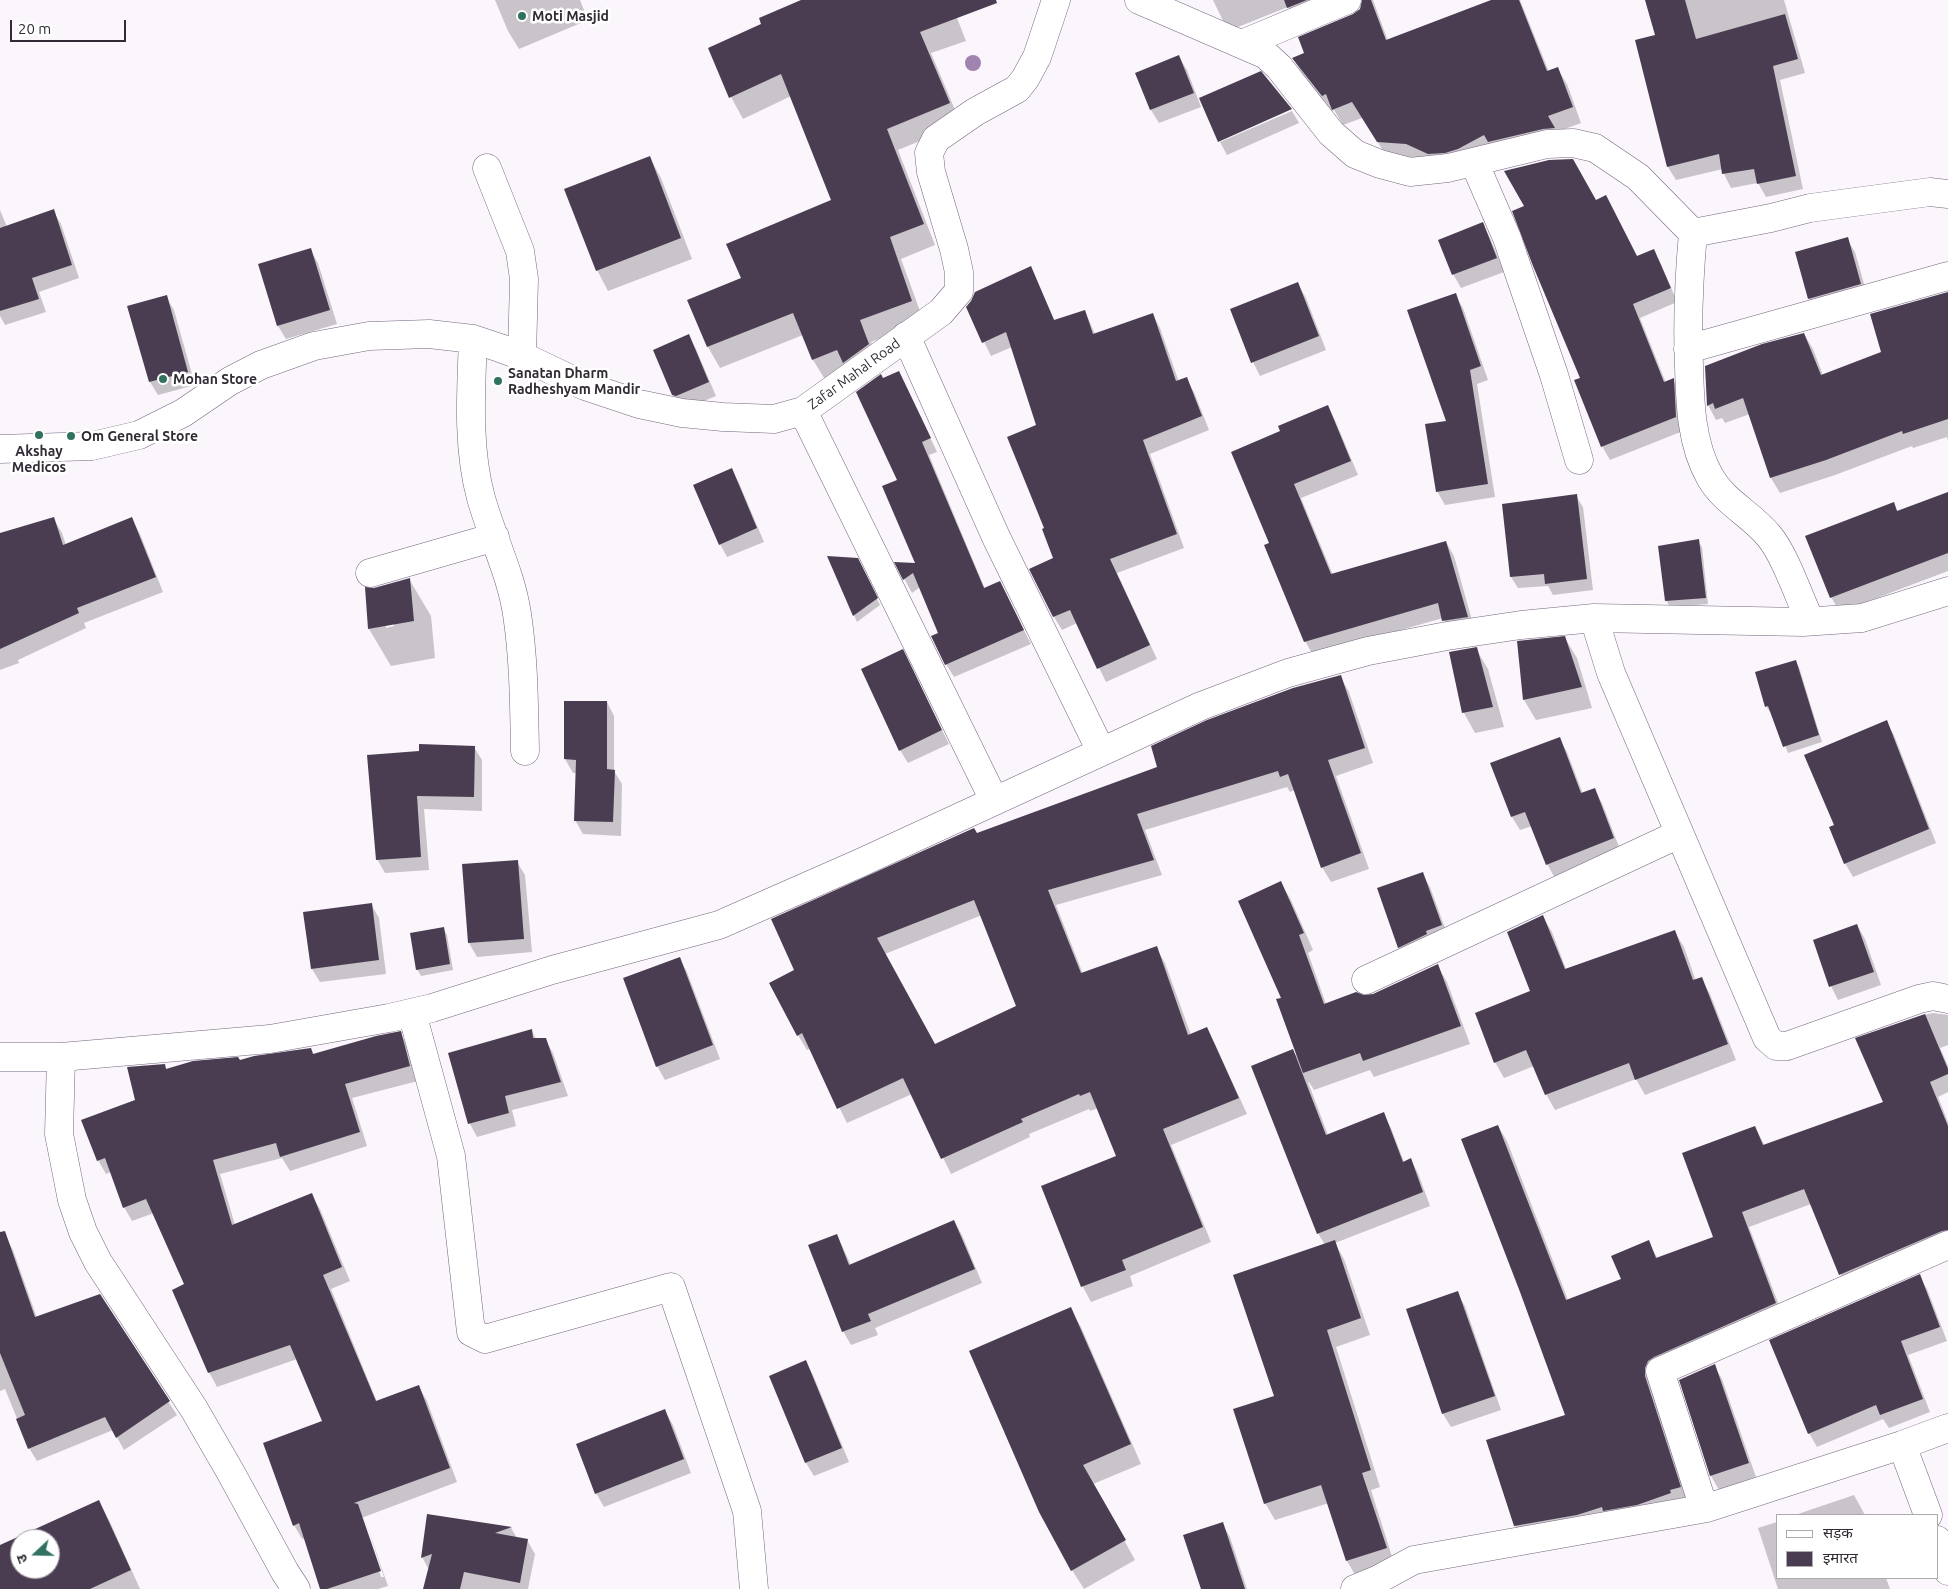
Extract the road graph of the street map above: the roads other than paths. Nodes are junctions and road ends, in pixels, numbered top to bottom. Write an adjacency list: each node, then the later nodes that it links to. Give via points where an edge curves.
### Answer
1 (1056, 0): 10 (street, Zafar Mahal Road, via 1037,57 1017,89 936,139 929,153 930,172 959,272 959,291 941,312)
2 (1139, 0): 4 (street)
3 (1347, 0): 4 (street)
4 (1242, 44): 5 (street, via 1266,55 1279,67 1331,133 1355,154 1410,172)
5 (1474, 162): 8 (street, via 1547,144 1573,142 1595,148 1638,177); 16 (street, via 1507,238)
6 (487, 168): 13 (street, via 520,251 524,279)
7 (1948, 194): 8 (street, via 1930,192 1810,208)
8 (1692, 233): 12 (street)
9 (1948, 276): 12 (street)
10 (906, 336): 14 (street, Zafar Mahal Road); 23 (street, via 996,538)
11 (473, 339): 13 (street, Zafar Mahal Road); 15 (street, Zafar Mahal Road, via 429,334 369,336 314,346 262,364 183,413 138,435 92,446); 17 (street, via 470,396 474,459 481,497)
12 (1688, 348): 21 (street, via 1688,398 1699,451 1710,477 1730,502 1769,536)
13 (522, 356): 14 (street, Zafar Mahal Road, via 585,386 639,404 682,413 774,419)
14 (803, 411): 24 (street)
15 (0, 450)
16 (1580, 460)
17 (495, 537): 18 (street); 22 (street, via 517,612 524,672)
18 (370, 572)
19 (1948, 591): 21 (street, via 1862,618)
20 (1594, 618): 21 (street); 23 (street, via 1521,625 1368,651 1288,673 1201,706); 25 (street, via 1611,673)
21 (1810, 621)
22 (525, 751)
23 (1101, 752): 24 (street)
24 (994, 800): 28 (street, via 860,864 719,925 552,970)
25 (1679, 834): 26 (street); 27 (street, via 1767,1038 1776,1046 1788,1046 1919,999 1933,996)
26 (1366, 980)
27 (1948, 999)
28 (412, 1013): 29 (street, via 270,1039); 40 (street, via 451,1156 471,1332 485,1339 671,1287 747,1511)
29 (62, 1057): 30 (street); 39 (street, via 59,1134 82,1232 98,1262 194,1409)
30 (0, 1058)
31 (1948, 1245): 34 (street, via 1660,1371)
32 (1948, 1428): 33 (street)
33 (1902, 1444): 34 (street); 35 (street)
34 (1707, 1508): 38 (street, via 1414,1560)
35 (1928, 1514)
36 (1938, 1543): 37 (street)
37 (1948, 1571)
38 (1371, 1586)
39 (296, 1589)
40 (754, 1589)

